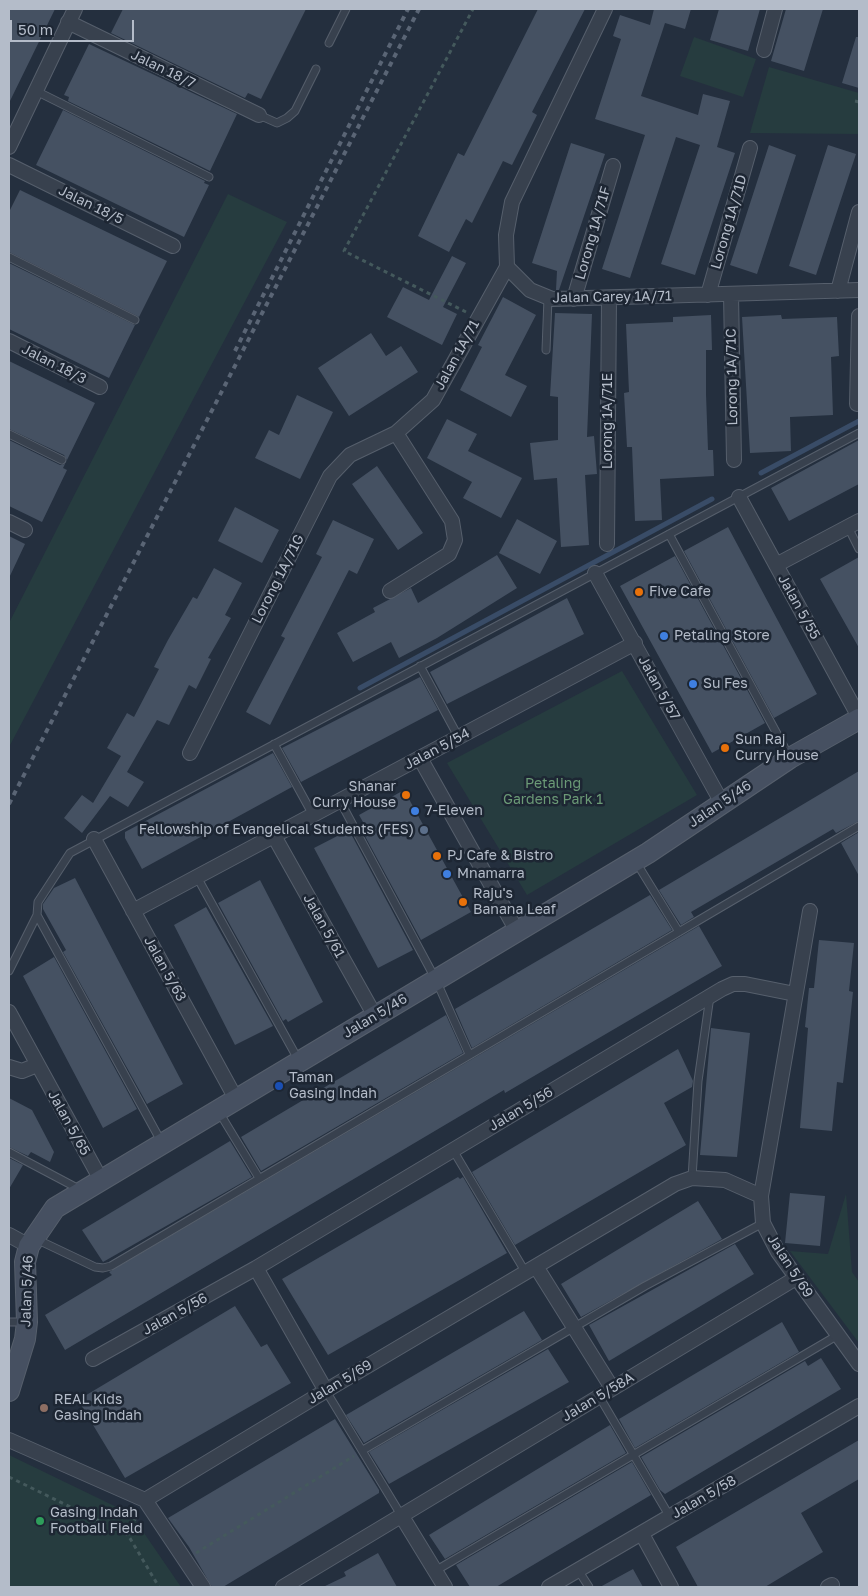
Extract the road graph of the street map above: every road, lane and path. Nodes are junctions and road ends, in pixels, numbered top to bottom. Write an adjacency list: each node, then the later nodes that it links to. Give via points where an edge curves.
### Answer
1 (75, 9): 6 (street)
2 (346, 9): 7 (lane)
3 (473, 9): 29 (path, via 344,251)
4 (605, 9): 20 (street, via 512,202 506,235)
5 (776, 9): 8 (street)
6 (68, 22): 10 (street); 11 (street, Jalan 18/7)
7 (329, 43)
8 (764, 50)
9 (316, 69): 11 (lane, via 295,111 287,118 277,123)
10 (36, 91): 12 (street); 16 (lane)
11 (258, 115)
12 (9, 147)
13 (750, 148): 24 (street, Lorong 1A/71D)
14 (9, 164): 18 (street, Jalan 18/5)
15 (612, 166): 27 (street, Lorong 1A/71F)
16 (209, 177)
17 (859, 212): 22 (street)
18 (173, 246)
19 (9, 257): 30 (lane)
20 (506, 267): 25 (street, Jalan Carey 1A/71, via 530,290); 29 (street, Jalan 1A/71)
21 (859, 290): 22 (street, Jalan Carey 1A/71)
22 (838, 291): 23 (street, Jalan Carey 1A/71)
23 (731, 294): 24 (street, Jalan Carey 1A/71); 39 (street, Lorong 1A/71C)
24 (708, 295): 26 (street, Jalan Carey 1A/71)
25 (548, 298): 27 (street, Jalan Carey 1A/71); 32 (lane)
26 (608, 298): 27 (street, Jalan Carey 1A/71); 45 (street, Lorong 1A/71E)
27 (574, 299)
28 (859, 316): 34 (street)
29 (478, 318): 35 (street, Jalan 1A/71, via 432,400)
30 (135, 320)
31 (9, 341): 33 (street, Jalan 18/3)
32 (546, 350)
33 (100, 387)
34 (857, 404)
35 (396, 433): 49 (street, via 452,521 455,540 449,554); 55 (street, Lorong 1A/71G, via 350,455 330,476)
36 (859, 433): 40 (lane)
37 (9, 434): 38 (lane)
38 (62, 460)
39 (734, 460)
40 (739, 497): 44 (lane); 47 (street, Jalan 5/55)
41 (9, 522): 43 (street)
42 (853, 524): 46 (lane); 47 (street)
43 (26, 530)
44 (669, 534): 48 (lane); 57 (lane)
45 (607, 544)
46 (859, 549)
47 (776, 565): 52 (street, Jalan 5/55)
48 (595, 574): 50 (street, Jalan 5/57); 51 (lane)
49 (390, 591)
50 (635, 643): 53 (street, Jalan 5/54); 59 (street, Jalan 5/57)
51 (420, 666): 53 (lane); 54 (lane)
52 (859, 718): 57 (street, Jalan 5/46)
53 (459, 738): 56 (street, Jalan 5/54)
54 (274, 744): 60 (lane); 63 (lane)
55 (190, 753)
56 (420, 758): 58 (street, Jalan 5/54); 69 (street)
57 (790, 758): 59 (street, Jalan 5/46)
58 (340, 801): 60 (street, Jalan 5/54); 72 (lane)
59 (722, 803): 64 (street, Jalan 5/46)
60 (313, 816): 62 (street, Jalan 5/54)
61 (859, 826): 70 (lane)
62 (274, 836): 65 (street, Jalan 5/54); 76 (street, Jalan 5/61)
63 (94, 839): 66 (street, Jalan 5/63); 68 (lane, via 72,850 38,902)
64 (635, 860): 69 (street, Jalan 5/46); 70 (lane)
65 (197, 877): 66 (street, Jalan 5/54); 78 (lane)
66 (133, 911): 81 (street, Jalan 5/63)
67 (810, 912): 73 (street)
68 (37, 915): 71 (lane); 83 (lane)
69 (517, 931): 72 (street, Jalan 5/46)
70 (679, 932): 77 (lane)
71 (9, 971)
72 (436, 980): 76 (street, Jalan 5/46); 77 (lane)
73 (795, 994): 74 (street, Jalan 5/56, via 733,984); 90 (street)
74 (710, 996): 84 (street, Jalan 5/56); 87 (lane, via 698,1081)
75 (9, 1012): 79 (street, Jalan 5/65)
76 (375, 1016): 78 (street, Jalan 5/46)
77 (469, 1054): 86 (lane)
78 (299, 1061): 81 (street, Jalan 5/46)
79 (37, 1065): 80 (street, via 22,1071); 88 (street, Jalan 5/65)
80 (9, 1067)
81 (236, 1099): 82 (street, Jalan 5/46)
82 (217, 1110): 83 (street, Jalan 5/46); 86 (lane)
83 (162, 1143): 88 (street, Jalan 5/46)
84 (453, 1150): 94 (street, Jalan 5/56); 95 (lane)
85 (9, 1152): 89 (lane)
86 (259, 1178): 93 (lane, via 107,1267 95,1266)
87 (692, 1178): 90 (street, Jalan 5/69, via 725,1180); 95 (street, Jalan 5/69, via 675,1184)
88 (101, 1180): 89 (street, Jalan 5/46)
89 (82, 1191): 93 (street, Jalan 5/46, via 55,1208)
90 (761, 1196): 91 (street, Jalan 5/69)
91 (763, 1223): 96 (street, Jalan 5/69); 98 (lane)
92 (9, 1235): 93 (street)
93 (31, 1242): 97 (street, Jalan 5/46, via 25,1262)
94 (256, 1268): 100 (street, Jalan 5/56); 103 (street)
95 (532, 1271): 98 (street); 103 (street, Jalan 5/69)
96 (796, 1278): 99 (street, Jalan 5/69); 102 (street, Jalan 5/58A)
97 (18, 1322): 104 (street, Jalan 5/46, via 25,1339)
98 (574, 1328): 102 (street); 108 (lane)
99 (838, 1334): 101 (street, Jalan 5/69); 109 (lane)
100 (93, 1360)
101 (859, 1364)
102 (612, 1388): 105 (street, Jalan 5/58A)
103 (326, 1391): 108 (lane); 111 (street, Jalan 5/69)
104 (9, 1392)
105 (599, 1396): 109 (lane); 112 (street, Jalan 5/58A)
106 (859, 1406): 113 (street, Jalan 5/58)
107 (9, 1440): 111 (street)
108 (363, 1450): 112 (lane); 116 (path)
109 (633, 1455): 113 (lane); 118 (lane)
110 (9, 1477): 115 (path)
111 (145, 1500): 115 (path); 116 (street)
112 (400, 1515): 118 (street); 121 (street, Jalan 5/58A)
113 (670, 1517): 114 (street, Jalan 5/58)
114 (642, 1534): 117 (street, Jalan 5/58); 125 (street)
115 (128, 1535): 119 (path)
116 (184, 1560): 120 (street)
117 (578, 1570): 123 (street, Jalan 5/58); 124 (lane)
118 (435, 1571): 122 (street)
119 (159, 1587)
120 (203, 1587)
121 (284, 1587)
122 (445, 1587)
123 (549, 1587)
124 (589, 1587)
125 (671, 1587)

